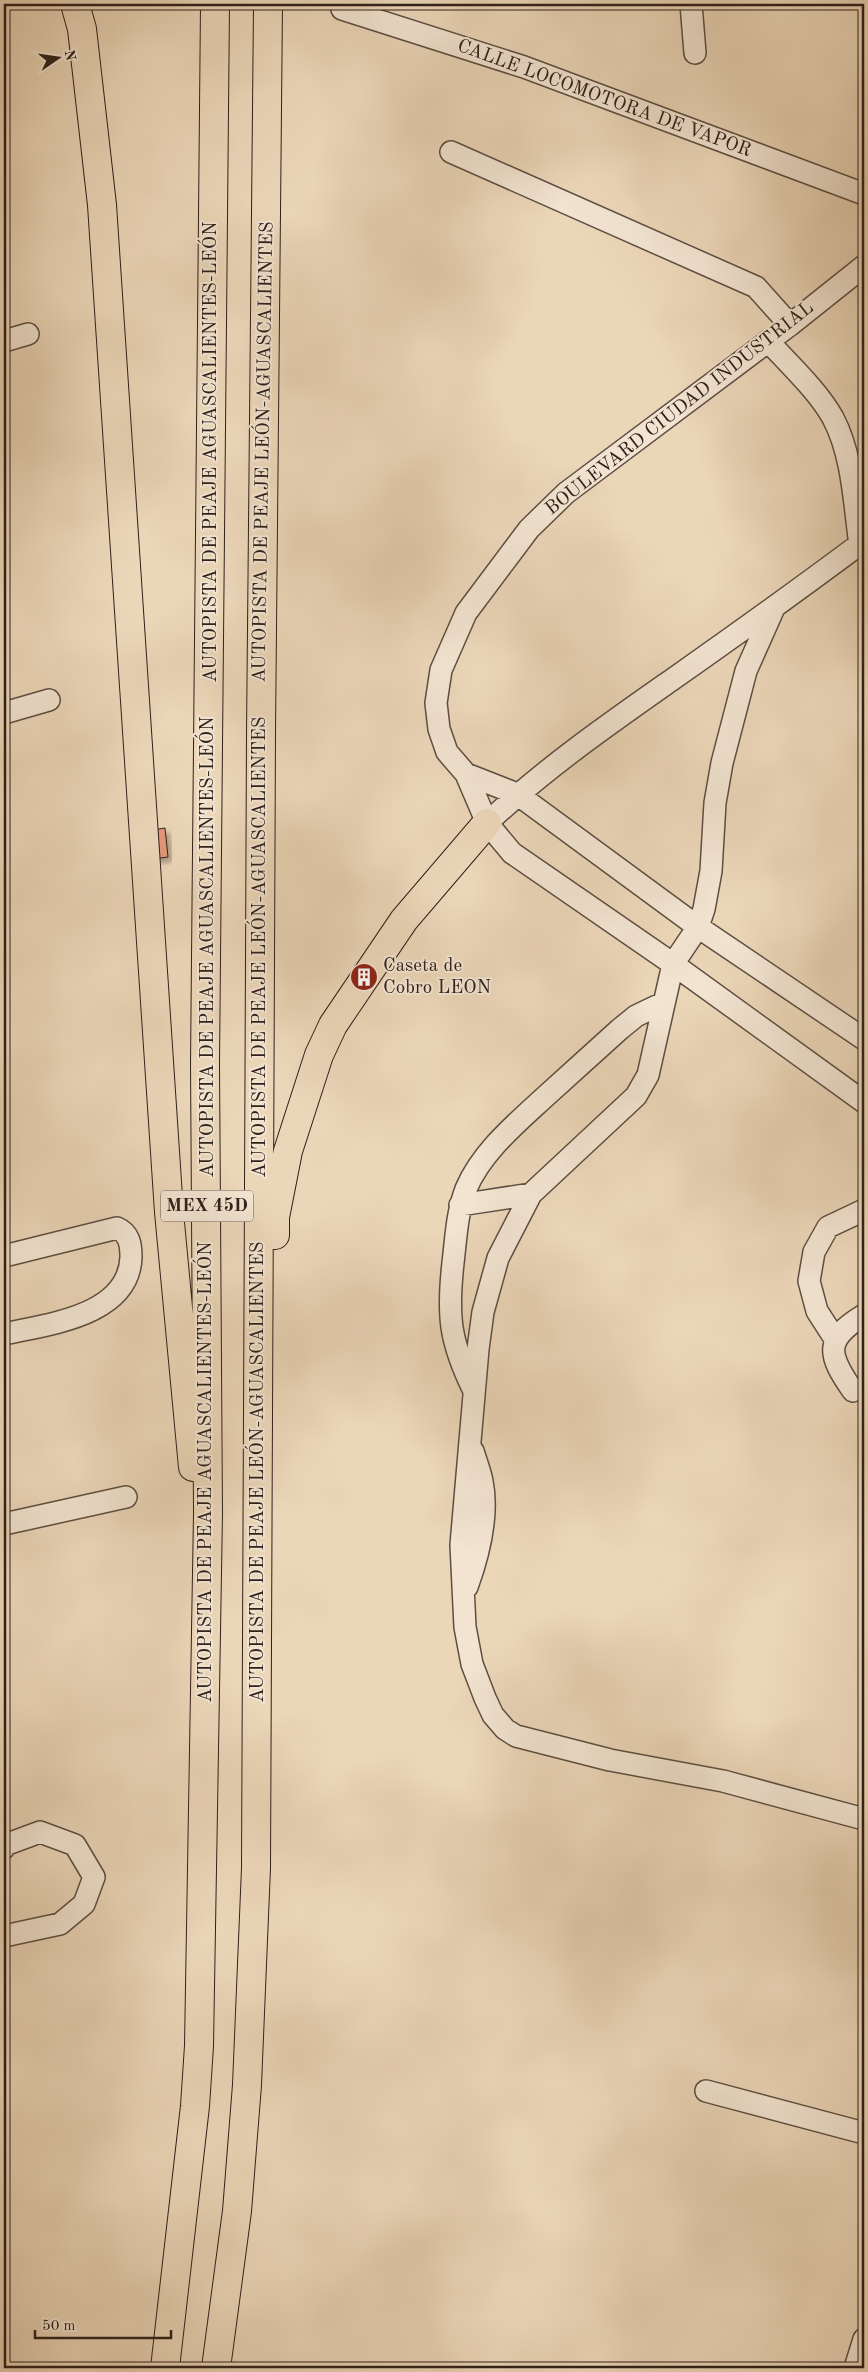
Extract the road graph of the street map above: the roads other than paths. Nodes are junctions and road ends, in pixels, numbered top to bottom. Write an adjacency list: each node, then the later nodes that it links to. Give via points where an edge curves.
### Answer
1 (75, 4): 38 (highway, via 82,29 102,205 175,1284 192,1459 197,1491)
2 (216, 4): 38 (highway, AUTOPISTA DE PEAJE AGUASCALIENTES-LEÓN / MEX 45D, via 205,1064)
3 (268, 4): 42 (highway, AUTOPISTA DE PEAJE LEÓN-AGUASCALIENTES / MEX 45D)
4 (691, 4): 6 (street)
5 (342, 9): 8 (street, CALLE LOCOMOTORA DE VAPOR, via 524,67)
6 (695, 53)
7 (451, 152): 10 (street, via 756,287)
8 (864, 194)
9 (864, 266): 10 (street, BOULEVARD CIUDAD INDUSTRIAL)
10 (790, 325): 13 (street, BOULEVARD CIUDAD INDUSTRIAL)
11 (28, 334): 12 (street)
12 (4, 341)
13 (768, 341): 14 (street, via 832,417); 20 (street, BOULEVARD CIUDAD INDUSTRIAL, via 566,493 529,529 466,613 441,670 436,703 439,729 447,752)
14 (847, 454): 15 (street); 16 (street)
15 (864, 468)
16 (862, 543): 17 (street)
17 (774, 608): 21 (street, via 613,721); 23 (street, via 746,671 722,763 715,803 708,892)
18 (49, 700): 19 (street)
19 (4, 713)
20 (466, 774): 21 (street, BOULEVARD CIUDAD INDUSTRIAL); 22 (street, BOULEVARD CIUDAD INDUSTRIAL)
21 (517, 794): 22 (street); 23 (street, BOULEVARD CIUDAD INDUSTRIAL)
22 (487, 823): 24 (street, BOULEVARD CIUDAD INDUSTRIAL, via 512,853); 42 (highway, via 404,920 333,1025 319,1055 288,1151 275,1217 274,1683 270,1771 263,1839)
23 (698, 927): 24 (street); 26 (street, BOULEVARD CIUDAD INDUSTRIAL)
24 (673, 964): 25 (street); 27 (street, BOULEVARD CIUDAD INDUSTRIAL)
25 (663, 1003): 28 (street, via 648,1075 639,1091); 29 (street, via 620,1028 515,1124 478,1166)
26 (864, 1038)
27 (864, 1102)
28 (531, 1194): 29 (street); 36 (street, via 498,1258 483,1312)
29 (460, 1205): 36 (street, via 450,1309 452,1335)
30 (864, 1210): 34 (street, via 828,1227 814,1252 809,1281 817,1311)
31 (4, 1256): 33 (street, via 118,1228 129,1238 130,1266 122,1286 105,1304 77,1316)
32 (864, 1315): 34 (street)
33 (4, 1334)
34 (835, 1339): 35 (street, via 836,1367)
35 (853, 1390)
36 (474, 1391): 40 (street, via 461,1545 465,1627 472,1664 485,1698 504,1729 516,1736 610,1760 723,1781)
37 (126, 1497): 39 (street)
38 (208, 1514): 47 (highway, AUTOPISTA DE PEAJE AGUASCALIENTES-LEÓN / MEX 45D, via 195,2106)
39 (4, 1524)
40 (864, 1819)
41 (4, 1848): 43 (street, via 40,1832 75,1845 94,1877 84,1904 60,1924)
42 (256, 1868): 48 (highway, AUTOPISTA DE PEAJE LEÓN-AGUASCALIENTES / MEX 45D, via 237,2211)
43 (4, 1936)
44 (706, 2091): 45 (street)
45 (864, 2134)
46 (864, 2339): 49 (street)
47 (165, 2368)
48 (216, 2368)
49 (855, 2368)

